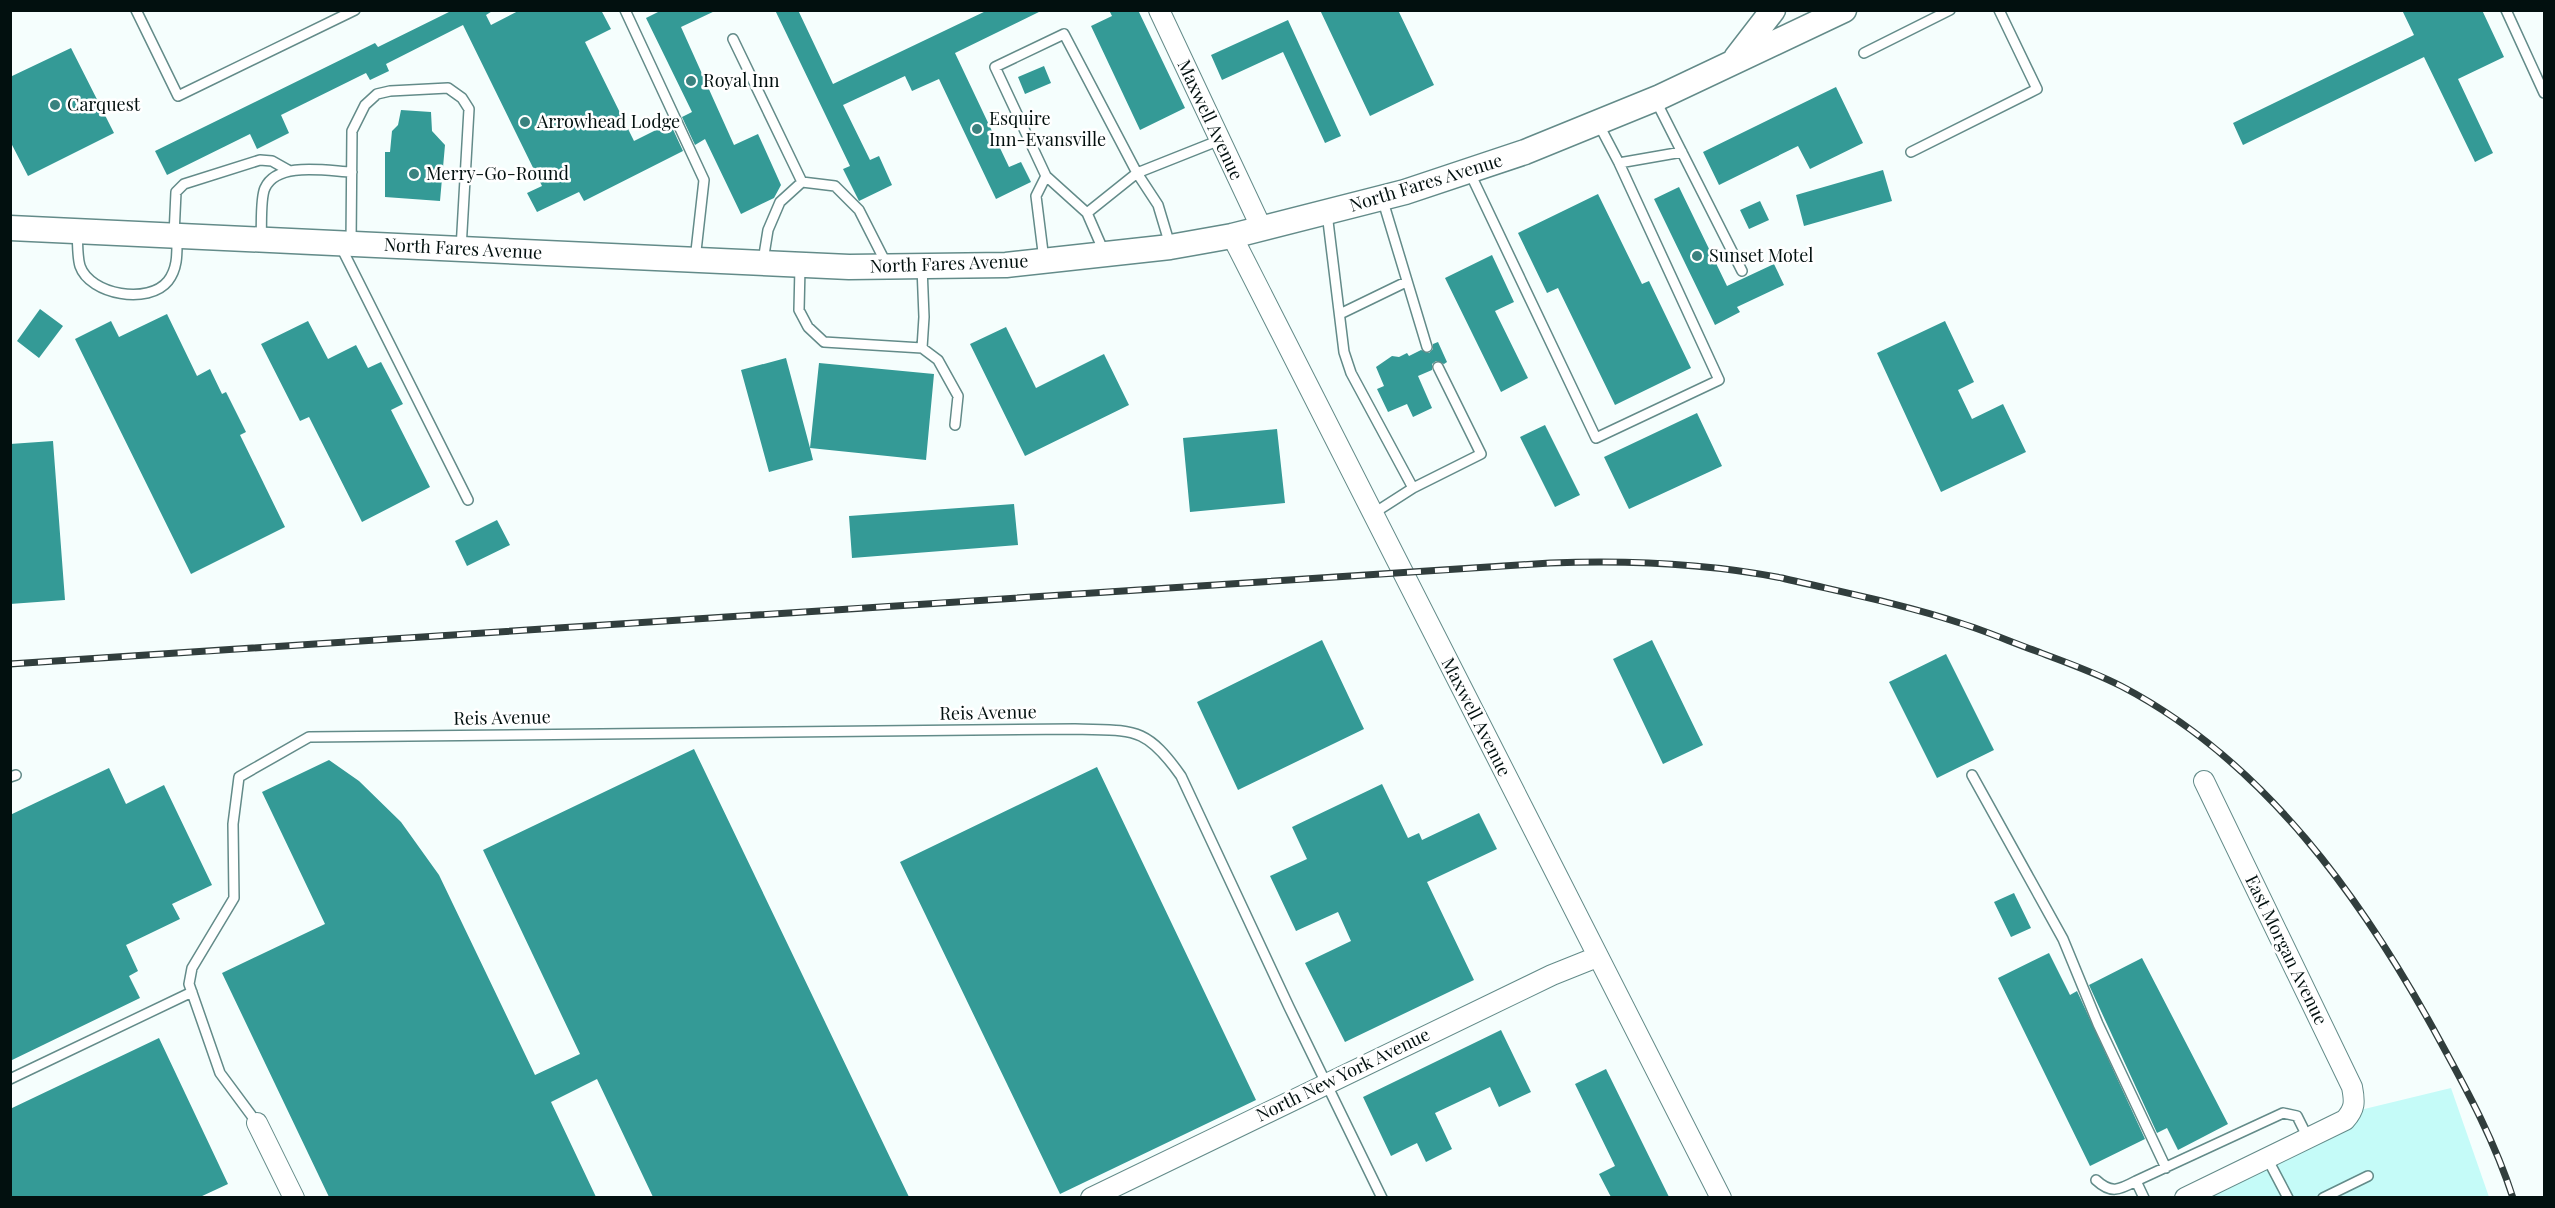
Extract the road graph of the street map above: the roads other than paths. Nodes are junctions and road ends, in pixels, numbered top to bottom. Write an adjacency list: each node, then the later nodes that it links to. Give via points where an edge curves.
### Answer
1 (136, 10): 2 (lane, via 178,96)
2 (356, 10)
3 (625, 10): 39 (lane, via 704,180)
4 (1159, 10): 16 (street, Maxwell Avenue)
5 (1773, 10): 12 (street)
6 (1950, 10): 11 (lane)
7 (1999, 10): 18 (lane, via 2037,89)
8 (2506, 10): 13 (lane)
9 (1844, 11): 12 (street, North Fares Avenue)
10 (733, 39): 25 (lane)
11 (1864, 53)
12 (1730, 65): 14 (street, North Fares Avenue)
13 (2544, 93)
14 (1654, 99): 15 (street, North Fares Avenue); 17 (lane)
15 (1598, 123): 19 (lane); 21 (street, North Fares Avenue)
16 (1220, 140): 23 (lane); 30 (street, Maxwell Avenue)
17 (1682, 152): 19 (lane); 45 (lane)
18 (1911, 152)
19 (1619, 163): 21 (lane, via 1719,380 1596,438)
20 (288, 170): 22 (lane); 32 (lane, via 272,161 260,160 184,184 176,192); 34 (lane, via 274,176 264,188)
21 (1469, 171): 26 (street, North Fares Avenue)
22 (352, 172): 35 (lane); 37 (lane, via 352,131 365,105 377,94 448,88 469,109)
23 (1137, 173): 24 (lane, via 1064,34 995,67); 27 (lane); 36 (lane, via 1158,205)
24 (1046, 176): 27 (lane); 40 (lane, via 1036,195)
25 (802, 182): 41 (lane, via 780,202 768,230); 43 (lane, via 835,186 859,210)
26 (1382, 198): 28 (street, North Fares Avenue); 46 (lane)
27 (1087, 213): 38 (lane)
28 (1327, 213): 30 (street, North Fares Avenue); 47 (lane)
29 (10, 228): 31 (street, North Fares Avenue)
30 (1262, 229): 33 (street, North Fares Avenue)
31 (77, 231): 32 (street, North Fares Avenue); 32 (lane, via 80,266 90,280 106,291 124,294 149,292 166,283 176,266)
32 (175, 236): 34 (street, North Fares Avenue)
33 (1232, 236): 36 (street, North Fares Avenue); 54 (street, Maxwell Avenue)
34 (261, 239): 35 (street, North Fares Avenue)
35 (345, 243): 37 (street, North Fares Avenue); 53 (lane)
36 (1170, 247): 38 (street, North Fares Avenue)
37 (461, 249): 39 (street, North Fares Avenue)
38 (1105, 254): 40 (street, North Fares Avenue)
39 (695, 260): 41 (street, North Fares Avenue)
40 (1044, 261): 44 (street, North Fares Avenue)
41 (762, 263): 42 (street, North Fares Avenue)
42 (800, 264): 43 (street, North Fares Avenue); 49 (lane, via 799,310 808,327 824,342)
43 (888, 267): 44 (street, North Fares Avenue)
44 (922, 267): 49 (lane)
45 (1742, 271)
46 (1406, 282): 47 (lane); 48 (lane)
47 (1340, 314): 52 (lane, via 1344,352 1351,373)
48 (1427, 347)
49 (922, 348): 51 (lane, via 938,360 958,396)
50 (1438, 367): 52 (lane, via 1481,454)
51 (955, 424)
52 (1413, 488): 54 (lane)
53 (468, 500)
54 (1374, 513): 57 (street, Maxwell Avenue)
55 (1972, 775): 64 (lane, via 2062,939)
56 (2204, 781): 62 (street, East Morgan Avenue, via 2352,1088 2355,1102 2345,1120)
57 (1598, 957): 60 (street, North New York Avenue, via 1552,975); 71 (street, Maxwell Avenue)
58 (192, 992): 59 (lane); 60 (lane, Reis Avenue, via 192,968 234,898 233,824 239,777 309,737 1075,729 1138,734 1151,740 1181,776); 61 (lane, via 220,1073)
59 (10, 1079)
60 (1327, 1083): 69 (street, North New York Avenue); 70 (lane, Reis Avenue)
61 (257, 1123): 68 (street)
62 (2308, 1138): 63 (street); 64 (lane, via 2297,1116 2283,1113)
63 (2267, 1158): 73 (street); 74 (lane)
64 (2166, 1168): 67 (lane)
65 (2368, 1176): 75 (lane)
66 (2096, 1180): 67 (lane, via 2112,1190)
67 (2136, 1181): 72 (lane)
68 (294, 1197)
69 (1091, 1197)
70 (1382, 1197)
71 (1721, 1197)
72 (2144, 1197)
73 (2185, 1197)
74 (2288, 1197)
75 (2324, 1197)

